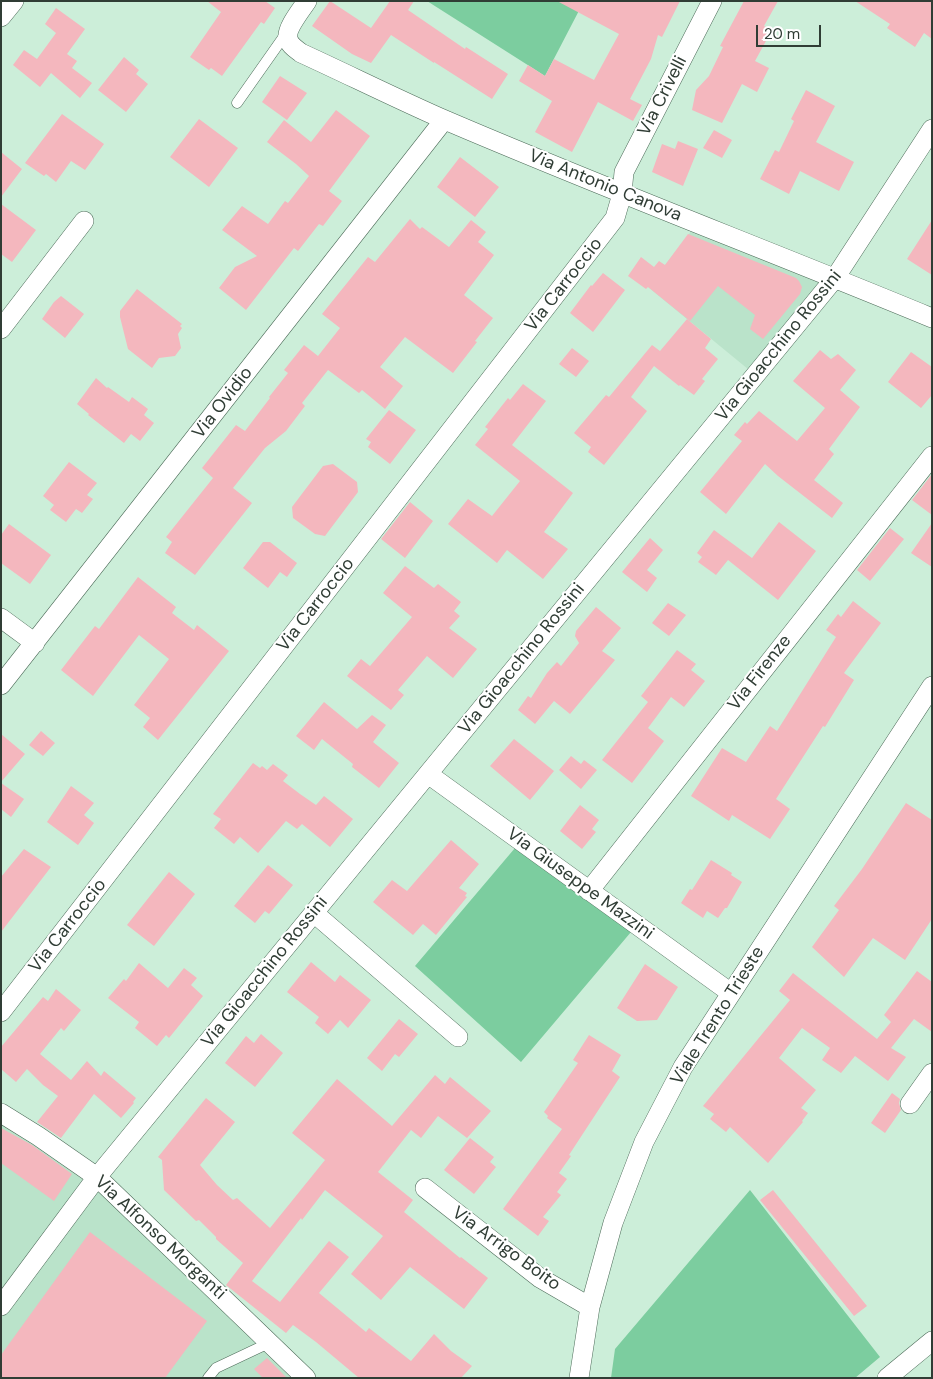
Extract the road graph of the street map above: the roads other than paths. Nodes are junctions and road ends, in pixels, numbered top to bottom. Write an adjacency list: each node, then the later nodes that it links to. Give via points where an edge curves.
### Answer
1 (14, 1): 4 (street)
2 (307, 1): 5 (street)
3 (712, 1): 9 (street, Via Crivelli, via 624,172)
4 (1, 17)
5 (288, 34): 6 (lane); 7 (street, Via Antonio Canova, via 292,46 301,53)
6 (236, 103)
7 (444, 120): 9 (street, Via Antonio Canova); 16 (street, Via Ovidio)
8 (932, 129): 11 (street, Via Gioacchino Rossini)
9 (622, 194): 11 (street, Via Antonio Canova); 23 (street, Via Carroccio, via 616,218)
10 (84, 221): 13 (street)
11 (835, 278): 12 (street, Via Antonio Canova); 19 (street, Via Gioacchino Rossini)
12 (932, 318)
13 (1, 329)
14 (932, 456): 20 (street, Via Firenze)
15 (1, 618): 16 (street)
16 (35, 643): 17 (street, Via Ovidio)
17 (1, 685)
18 (932, 686): 22 (street, Viale Trento Trieste)
19 (428, 774): 20 (street, Via Giuseppe Mazzini); 21 (street, Via Gioacchino Rossini)
20 (589, 891): 22 (street, Via Giuseppe Mazzini)
21 (314, 913): 24 (street); 28 (street, Via Gioacchino Rossini)
22 (731, 993): 31 (street, Viale Trento Trieste, via 683,1067 644,1142 613,1223)
23 (1, 1012)
24 (458, 1036)
25 (932, 1073): 26 (street)
26 (910, 1104)
27 (1, 1113): 28 (street, Via Alfonso Morganti)
28 (97, 1177): 30 (street, Via Gioacchino Rossini); 33 (street, Via Alfonso Morganti)
29 (425, 1188): 31 (street, Via Arrigo Boito, via 540,1278)
30 (1, 1306)
31 (590, 1307): 36 (street, Viale Trento Trieste)
32 (932, 1341): 37 (street)
33 (270, 1342): 34 (lane, via 216,1368); 35 (street, Via Alfonso Morganti)
34 (208, 1378)
35 (306, 1378)
36 (579, 1378)
37 (887, 1378)

